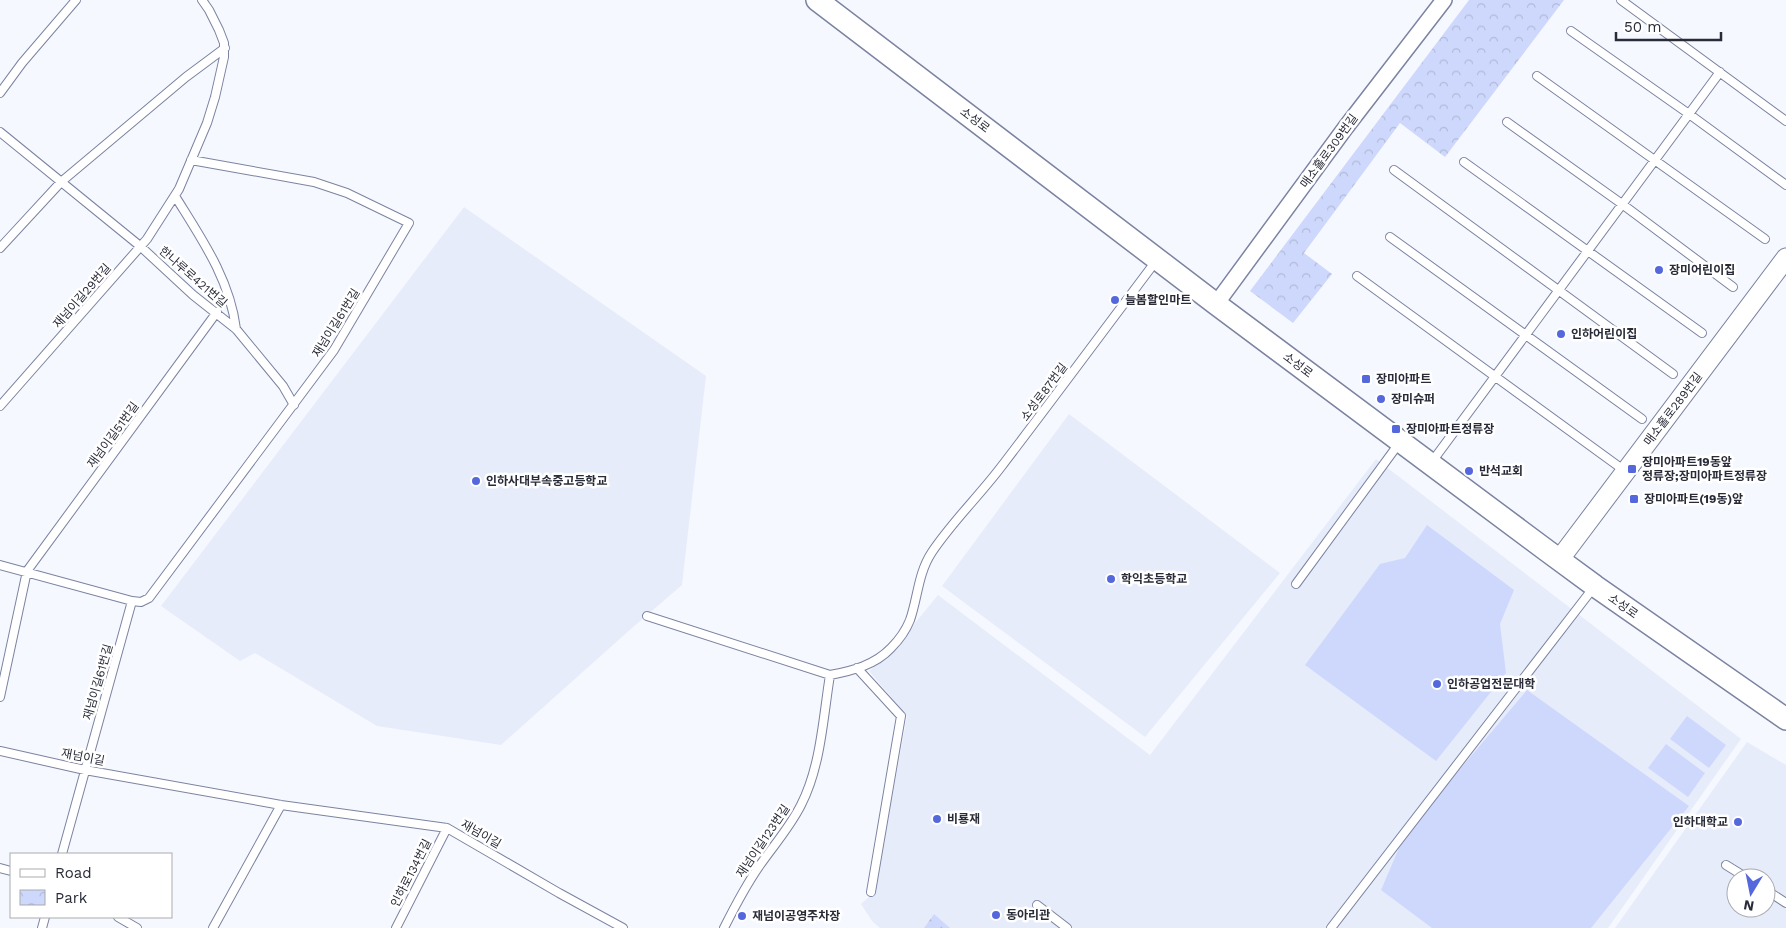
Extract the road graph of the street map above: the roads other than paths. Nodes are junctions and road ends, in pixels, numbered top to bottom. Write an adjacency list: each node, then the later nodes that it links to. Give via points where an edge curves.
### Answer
1 (76, 0): 10 (lane)
2 (202, 0): 7 (lane, 재넘이길29번길, via 219,30)
3 (817, 0): 29 (main road, 소성로)
4 (1444, 0): 33 (street, 매소홀로309번길)
5 (1621, 0): 8 (lane)
6 (1571, 31): 11 (lane)
7 (224, 48): 15 (lane, 재넘이길29번길, via 215,97); 19 (lane)
8 (1720, 72): 11 (lane); 12 (lane)
9 (1537, 76): 16 (lane)
10 (0, 93)
11 (1689, 114): 16 (lane); 20 (lane)
12 (1786, 121)
13 (1507, 122): 22 (lane)
14 (0, 132): 19 (lane, 한나루로421번길)
15 (191, 160): 21 (lane, 재넘이길29번길); 40 (lane, 재넘이길61번길, via 314,182 347,193 409,224 334,350)
16 (1655, 160): 22 (lane); 24 (lane)
17 (1464, 162): 27 (lane)
18 (1394, 170): 32 (lane)
19 (61, 182): 25 (lane, 한나루로421번길); 26 (lane)
20 (1786, 185)
21 (175, 196): 25 (lane, 재넘이길29번길); 35 (lane, via 227,288)
22 (1622, 204): 27 (lane); 31 (lane)
23 (1390, 237): 37 (lane)
24 (1765, 239)
25 (140, 246): 34 (lane, 한나루로421번길, via 193,295); 41 (lane, 재넘이길29번길)
26 (0, 248)
27 (1588, 250): 32 (lane); 36 (lane)
28 (1786, 258): 45 (street, 매소홀로289번길)
29 (1157, 259): 33 (main road, 소성로); 53 (lane, 소성로87번길, via 1000,468 930,554 921,572 905,629 891,648 874,661)
30 (1357, 276): 39 (lane)
31 (1733, 287)
32 (1560, 289): 37 (lane); 38 (lane)
33 (1216, 304): 43 (main road, 소성로)
34 (217, 312): 35 (lane, 한나루로421번길); 48 (lane, 재넘이길51번길)
35 (236, 329): 40 (lane, 한나루로421번길, via 283,386)
36 (1702, 333)
37 (1526, 335): 39 (lane); 42 (lane)
38 (1673, 374)
39 (1495, 377): 44 (lane); 45 (lane)
40 (294, 405): 51 (lane, 재넘이길61번길, via 149,598 141,602)
41 (0, 406)
42 (1642, 419)
43 (1401, 442): 44 (main road, 소성로); 49 (lane)
44 (1431, 464): 46 (main road, 소성로)
45 (1626, 472): 46 (street, 매소홀로289번길)
46 (1559, 560): 50 (main road, 소성로)
47 (0, 565): 48 (lane)
48 (27, 572): 51 (lane); 55 (lane, 재넘이길51번길)
49 (1296, 584)
50 (1594, 586): 57 (main road, 소성로); 73 (lane)
51 (132, 601): 59 (lane, 재넘이길61번길)
52 (647, 616): 54 (lane)
53 (857, 668): 54 (lane); 56 (lane)
54 (830, 675): 71 (lane, 재넘이길123번길, via 817,755 802,804 747,883)
55 (0, 697)
56 (901, 716): 56 (lane, via 885,815 871,892 874,873)
57 (1786, 719)
58 (0, 751): 59 (lane, 재넘이길)
59 (85, 770): 60 (lane, 재넘이길); 62 (lane, 재넘이길61번길)
60 (281, 805): 61 (lane, 재넘이길); 68 (lane)
61 (447, 828): 69 (lane, 인하로134번길); 70 (lane, 재넘이길)
62 (62, 853)
63 (1726, 865): 64 (lane)
64 (1731, 868)
65 (1037, 905): 72 (lane)
66 (120, 918): 67 (lane)
67 (137, 928)
68 (213, 928)
69 (396, 928)
70 (623, 928)
71 (724, 928)
72 (1067, 928)
73 (1331, 928)

